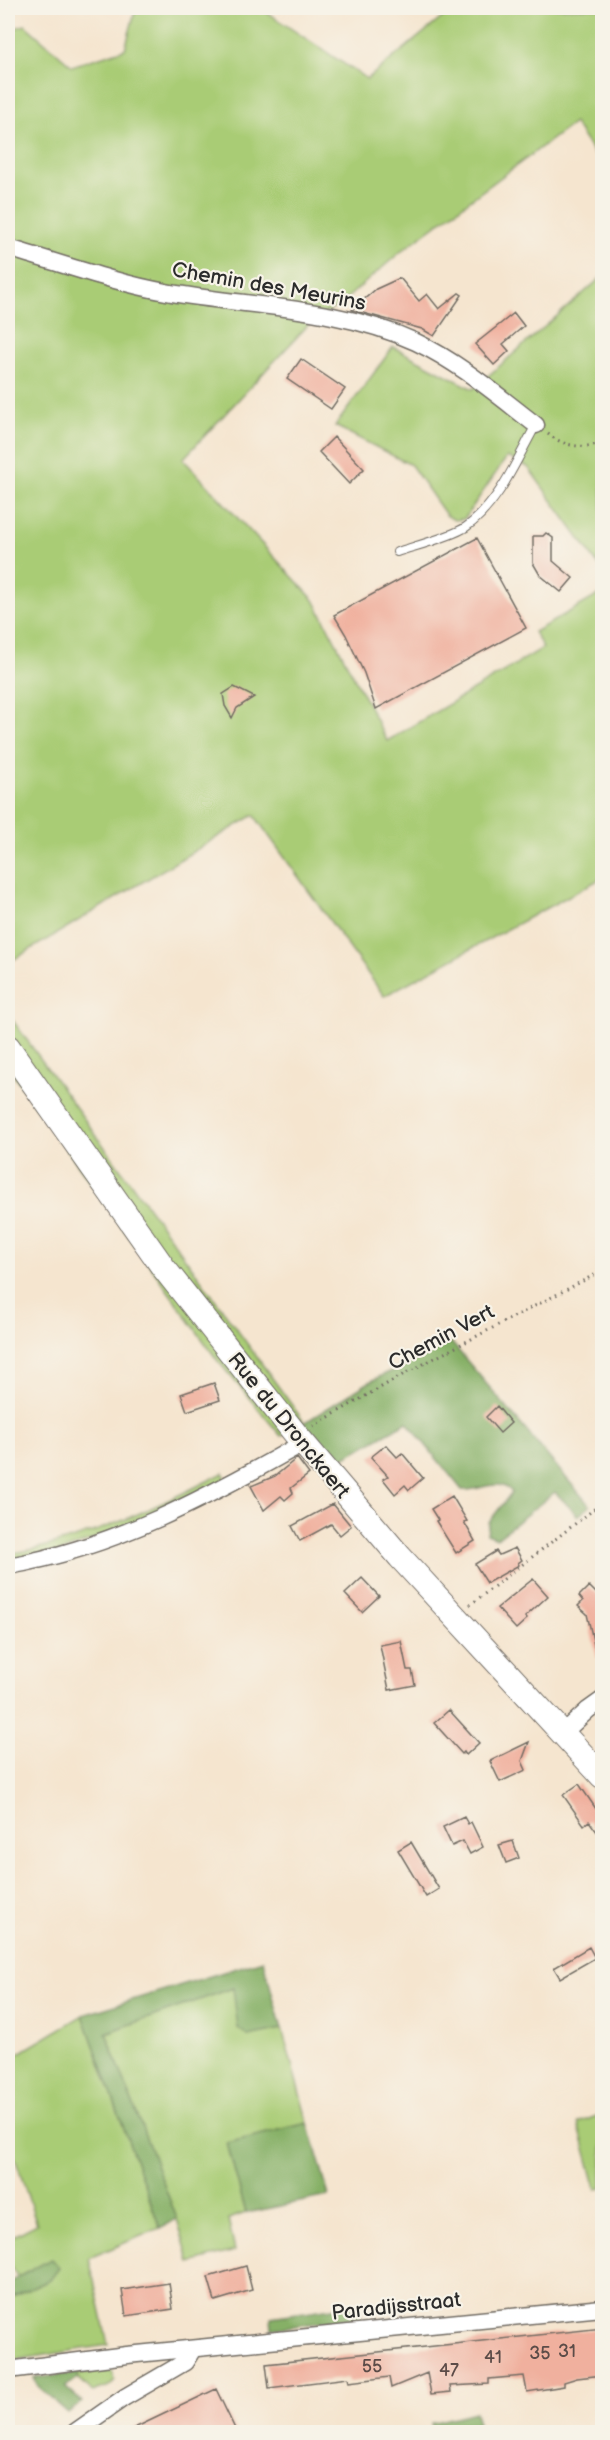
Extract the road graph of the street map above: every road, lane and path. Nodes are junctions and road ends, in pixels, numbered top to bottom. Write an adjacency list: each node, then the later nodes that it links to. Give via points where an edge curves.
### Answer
1 (8, 248): 2 (street, Chemin des Meurins, via 159,290 280,306 406,338 471,375)
2 (536, 425): 5 (lane, via 483,512 464,528)
3 (603, 442): 4 (path, via 582,446)
4 (565, 443)
5 (397, 552)
6 (8, 1047): 8 (main road, Rue du Dronckaert, via 156,1258)
7 (603, 1271): 8 (path, Chemin Vert, via 406,1373)
8 (300, 1440): 10 (street, via 180,1508 113,1538 61,1555); 11 (main road, Rue du Dronckaert)
9 (603, 1503): 11 (path)
10 (8, 1566)
11 (454, 1617): 13 (main road, Rue du Dronckaert)
12 (603, 1700): 13 (street)
13 (562, 1734): 14 (main road, Rue du Dronckaert)
14 (603, 1776)
15 (603, 2308): 16 (street, Paradijsstraat)
16 (194, 2349): 17 (street, Paradijsstraat); 18 (street, via 185,2362 124,2397)
17 (8, 2370)
18 (75, 2433)

